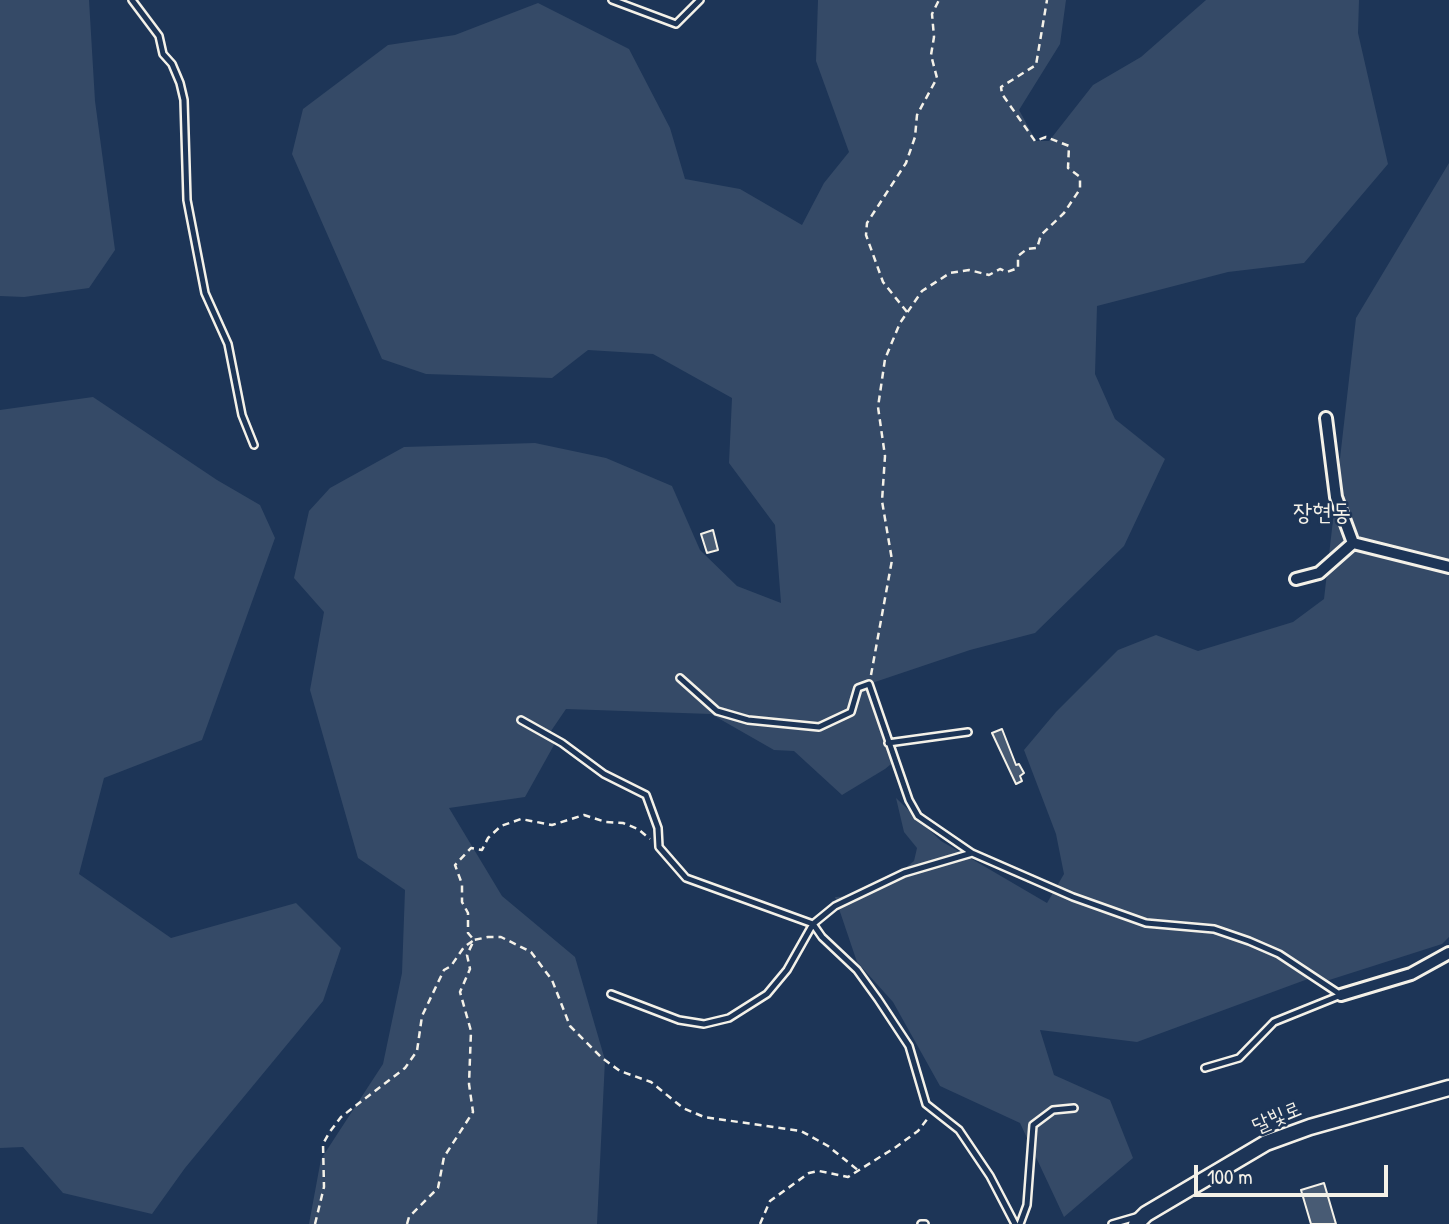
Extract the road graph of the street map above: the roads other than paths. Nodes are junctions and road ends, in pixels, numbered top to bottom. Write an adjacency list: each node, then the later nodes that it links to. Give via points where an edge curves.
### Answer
1 (132, 0): 5 (lane, via 159,36 182,91 187,200 205,293 228,344 242,415)
2 (612, 0): 3 (lane, via 676,24)
3 (700, 0)
4 (1326, 418): 6 (street, via 1336,497)
5 (254, 445)
6 (1353, 543): 7 (street); 8 (street, via 1319,573)
7 (1449, 567)
8 (1296, 579)
9 (680, 678): 12 (lane, via 717,711 748,720 819,727 851,712 858,688 869,684)
10 (521, 720): 14 (lane, via 604,774 646,795 658,828 659,847 686,878)
11 (968, 732): 12 (lane)
12 (888, 743): 13 (lane, via 919,816)
13 (972, 853): 14 (lane, via 904,873 835,906); 17 (lane, via 1146,923 1214,929 1249,941 1279,954)
14 (813, 924): 16 (lane, via 787,970 767,994 729,1018 704,1024 679,1020); 22 (lane, via 857,970 909,1046 926,1104 946,1117 972,1148)
15 (1449, 953): 17 (street, via 1411,974)
16 (611, 994)
17 (1340, 995): 18 (lane, via 1274,1022 1239,1058)
18 (1205, 1068)
19 (1449, 1088): 21 (main road, 달빛로, via 1266,1143)
20 (1074, 1108): 22 (lane, via 1052,1110 1033,1125 1027,1205)
21 (1141, 1219): 23 (lane)
22 (1017, 1224)
23 (1112, 1224)

